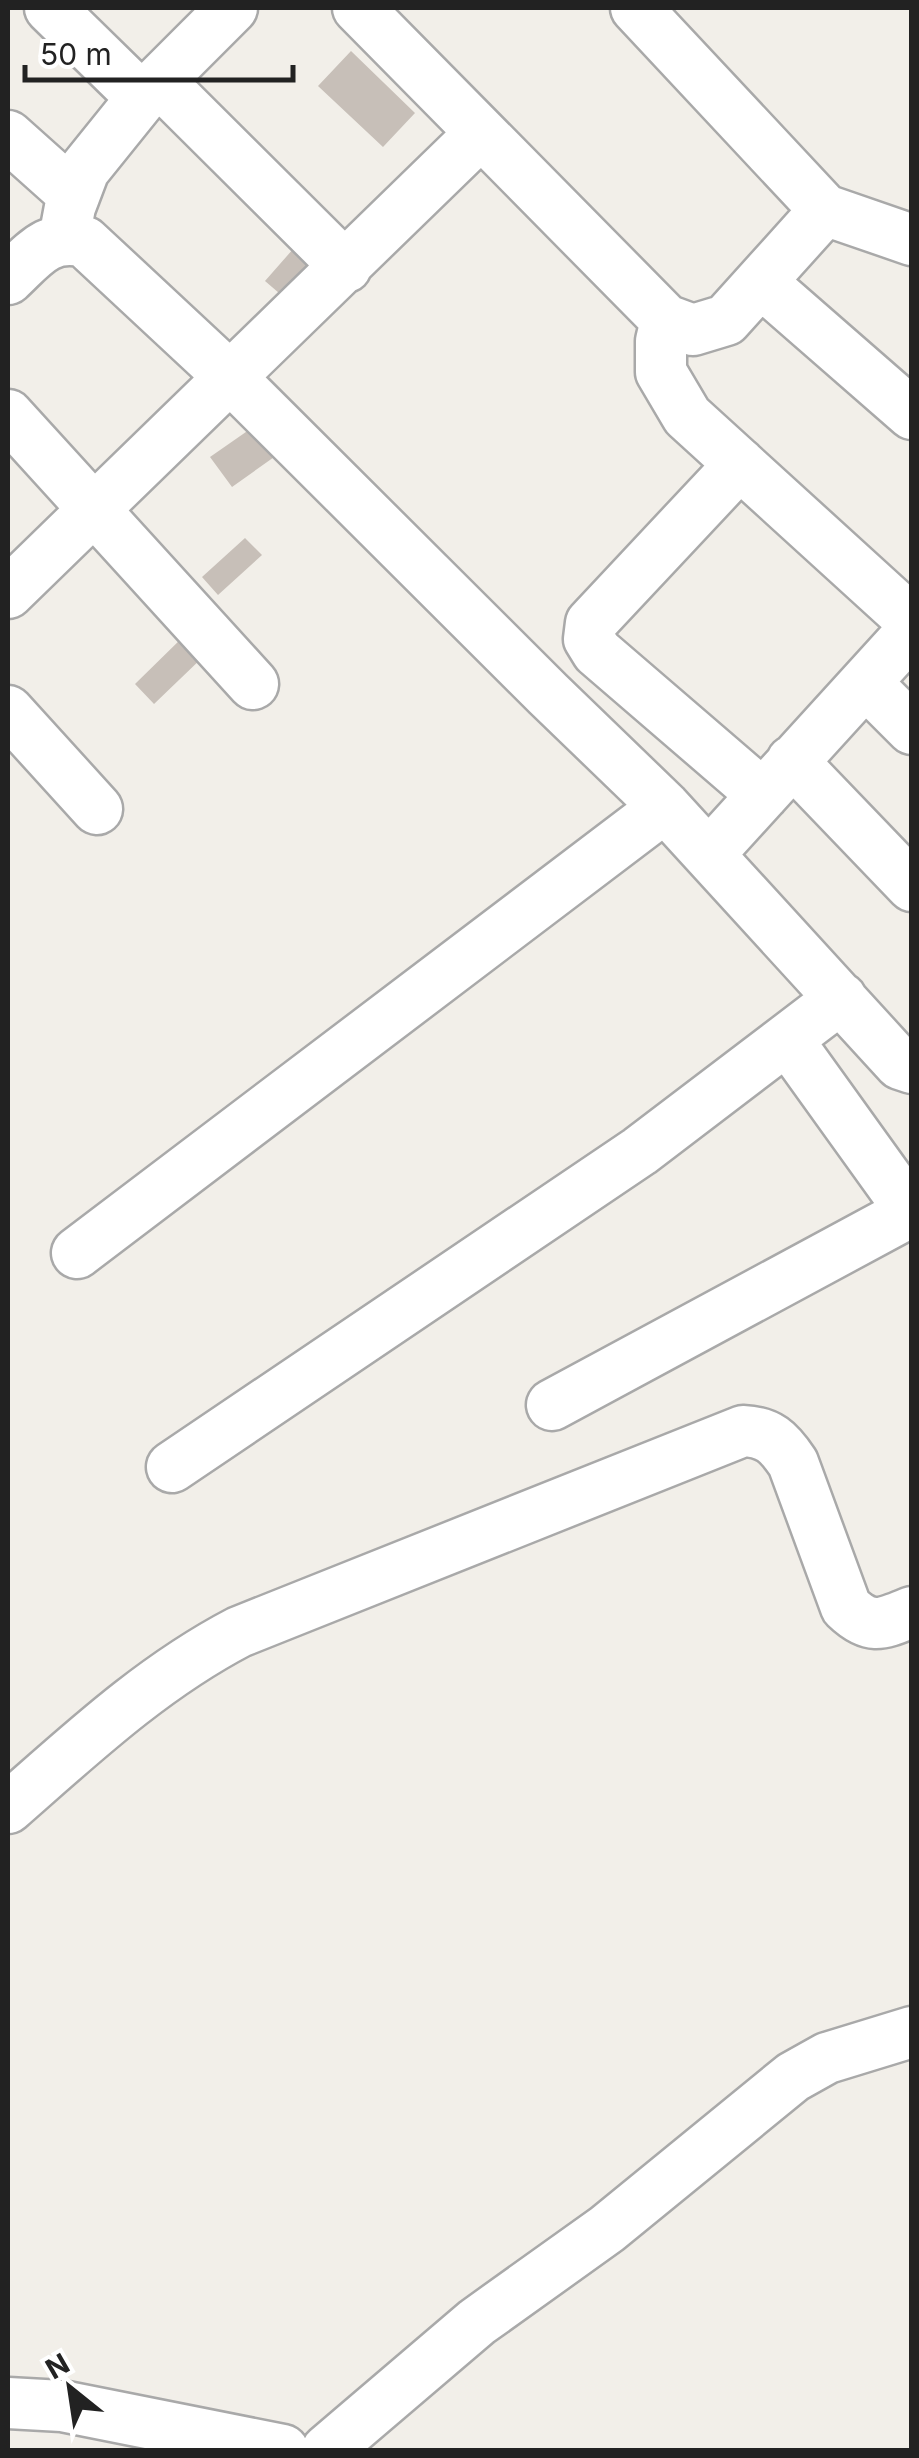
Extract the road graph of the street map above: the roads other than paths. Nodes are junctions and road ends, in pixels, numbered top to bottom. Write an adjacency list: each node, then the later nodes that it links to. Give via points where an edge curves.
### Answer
1 (50, 8): 5 (street)
2 (232, 8): 5 (street)
3 (358, 8): 6 (street)
4 (636, 8): 8 (street)
5 (151, 90): 9 (street, via 84,170); 11 (street)
6 (481, 133): 11 (street); 14 (street)
7 (8, 136): 9 (street)
8 (825, 210): 10 (street); 13 (street)
9 (69, 217): 12 (street); 15 (street, via 84,242)
10 (912, 240)
11 (346, 267): 15 (street)
12 (8, 279)
13 (762, 284): 14 (street, via 726,320 693,330); 16 (street)
14 (666, 320): 18 (street, via 661,372 688,416)
15 (231, 378): 19 (street); 28 (street)
16 (912, 414)
17 (8, 416): 19 (street)
18 (740, 464): 21 (street); 27 (street, via 591,623 589,639 598,652)
19 (92, 512): 20 (street); 24 (street)
20 (8, 593)
21 (912, 621)
22 (912, 630): 23 (street)
23 (866, 683): 26 (street); 27 (street)
24 (253, 684)
25 (8, 711): 29 (street)
26 (912, 729)
27 (778, 778): 30 (street); 31 (street)
28 (666, 807): 30 (street); 36 (street)
29 (97, 809)
30 (710, 853): 32 (street)
31 (912, 886)
32 (841, 998): 33 (street); 34 (street, via 900,1064)
33 (787, 1039): 35 (street); 38 (street, via 640,1150)
34 (912, 1068)
35 (911, 1212): 37 (street)
36 (77, 1253)
37 (552, 1405)
38 (172, 1467)
39 (912, 1612): 40 (street, via 871,1624 846,1606 793,1463 764,1432 743,1430 238,1632 124,1706)
40 (8, 1808)
41 (912, 2032): 44 (street, via 827,2058 793,2078 607,2229 477,2322)
42 (8, 2404): 43 (street, via 62,2406)
43 (283, 2450)
44 (327, 2450)

